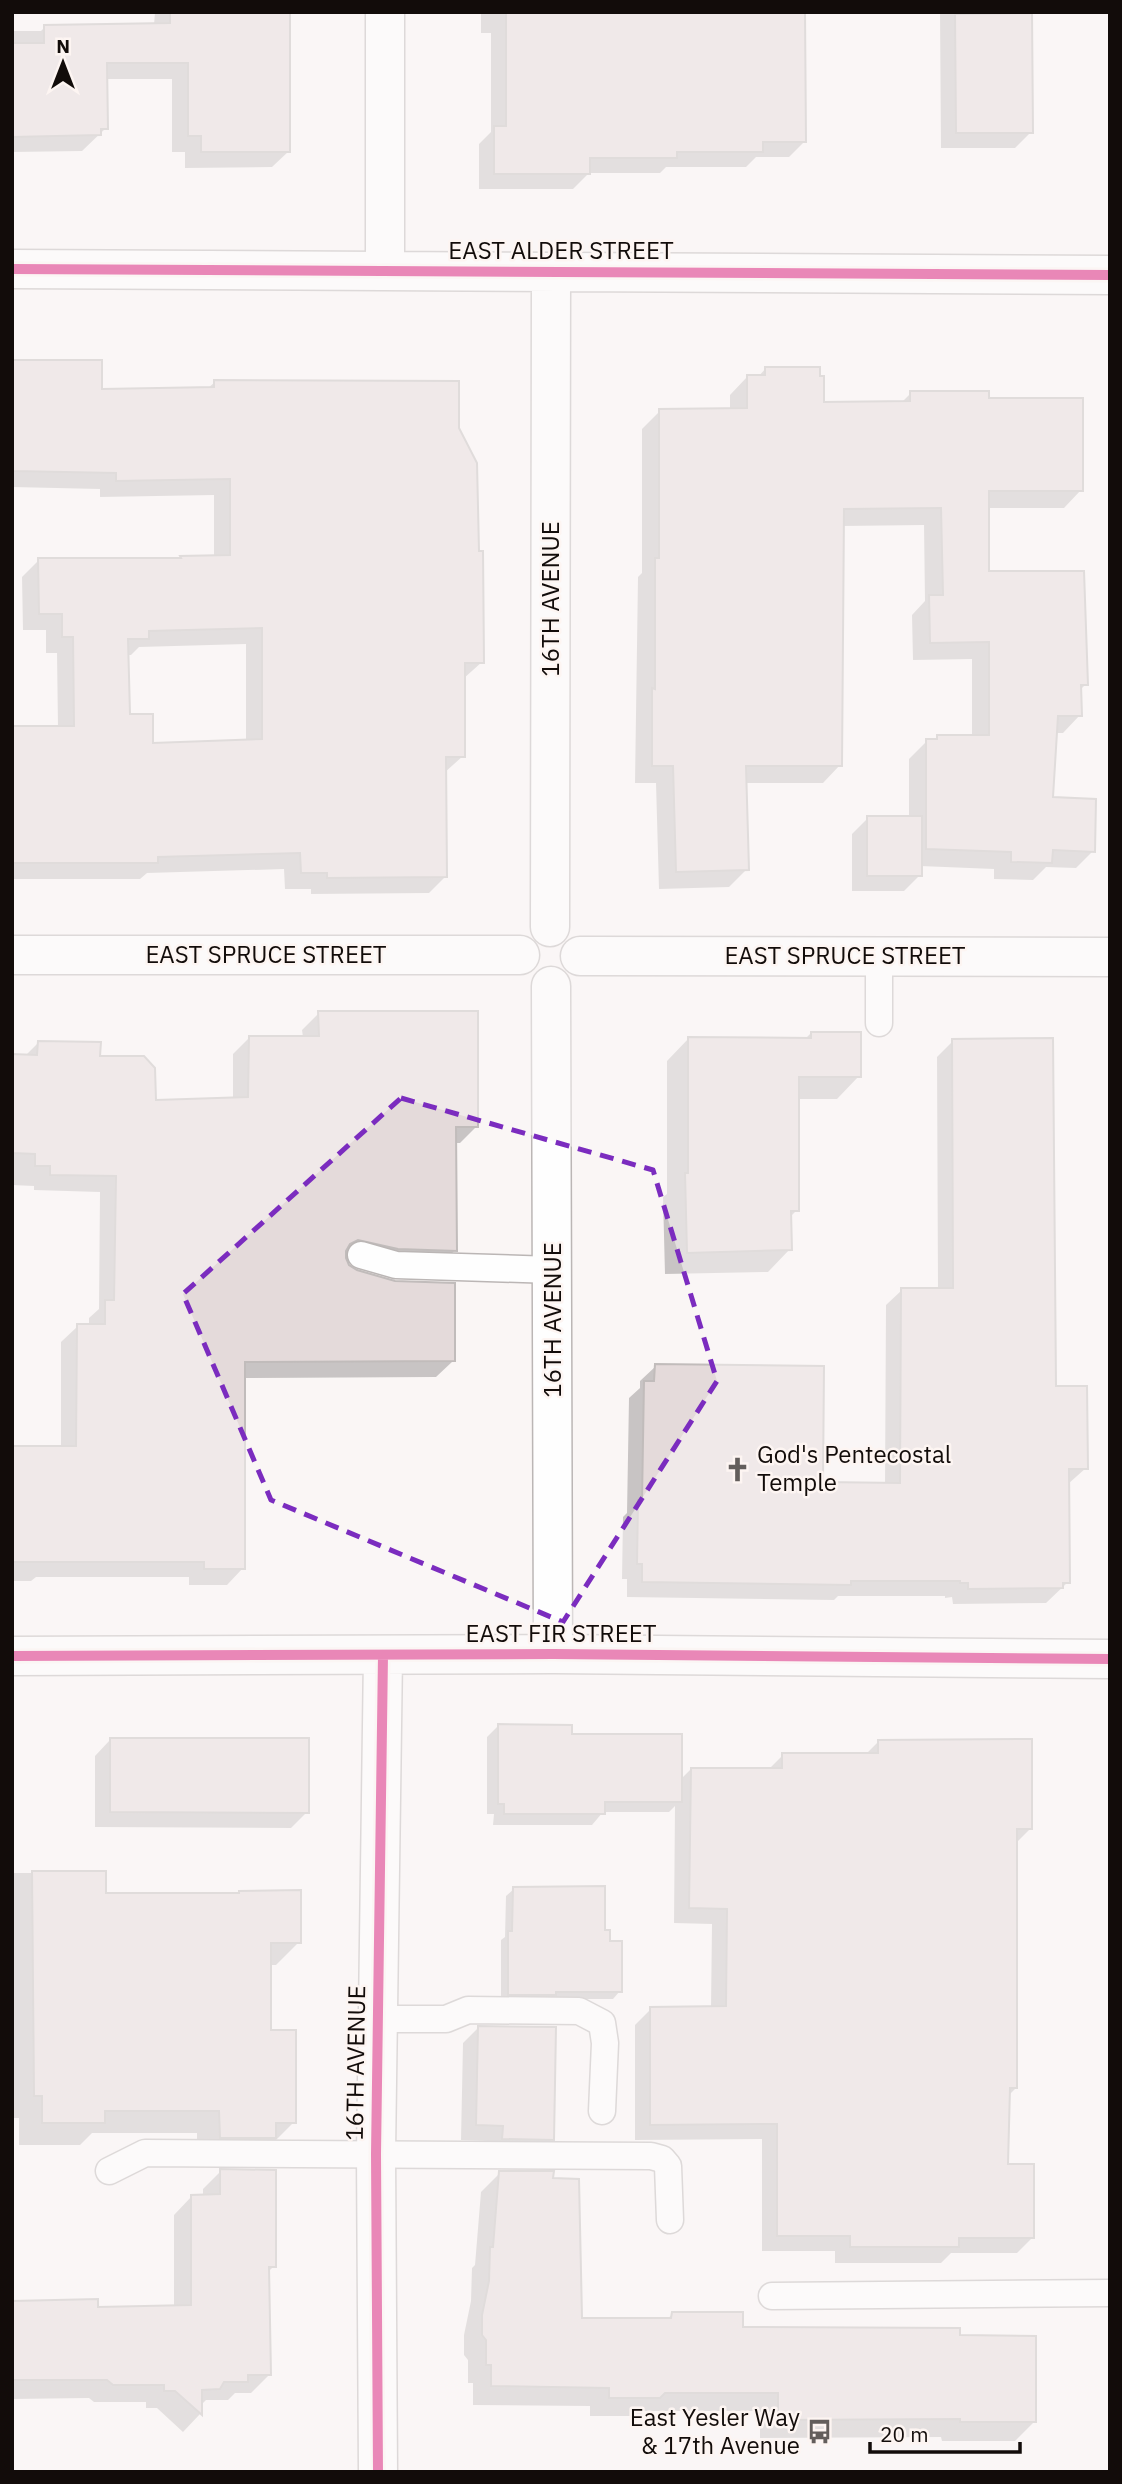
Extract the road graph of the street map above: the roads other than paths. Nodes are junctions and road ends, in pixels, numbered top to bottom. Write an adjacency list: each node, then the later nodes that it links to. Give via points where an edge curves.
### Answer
1 (385, 12): 3 (street)
2 (12, 269): 3 (street, EAST ALDER STREET)
3 (385, 271): 4 (street, EAST ALDER STREET)
4 (551, 272): 5 (street, EAST ALDER STREET); 6 (street, 16TH AVENUE)
5 (1110, 275)
6 (550, 927): 8 (street, via 530,934); 9 (street, via 568,932)
7 (12, 955): 8 (street, EAST SPRUCE STREET)
8 (520, 955): 12 (street, via 529,978)
9 (580, 956): 10 (street, EAST SPRUCE STREET); 12 (street, via 572,977)
10 (879, 956): 11 (street, EAST SPRUCE STREET); 13 (lane)
11 (1110, 957)
12 (551, 986): 15 (street, 16TH AVENUE)
13 (879, 1023)
14 (361, 1255): 15 (lane, via 396,1265)
15 (552, 1270): 17 (street, 16TH AVENUE)
16 (383, 1654): 17 (street, EAST FIR STREET); 18 (street, EAST FIR STREET); 20 (street, 16TH AVENUE)
17 (552, 1654): 19 (street, EAST FIR STREET)
18 (12, 1657)
19 (1110, 1659)
20 (378, 2019): 21 (lane, via 446,2019 468,2010 579,2011 602,2023); 22 (street, 16TH AVENUE)
21 (602, 2111)
22 (376, 2154): 23 (lane, via 145,2153); 24 (lane, via 651,2156 668,2166); 27 (street, 16TH AVENUE)
23 (109, 2171)
24 (670, 2220)
25 (1110, 2293): 26 (lane)
26 (772, 2296)
27 (378, 2472)

